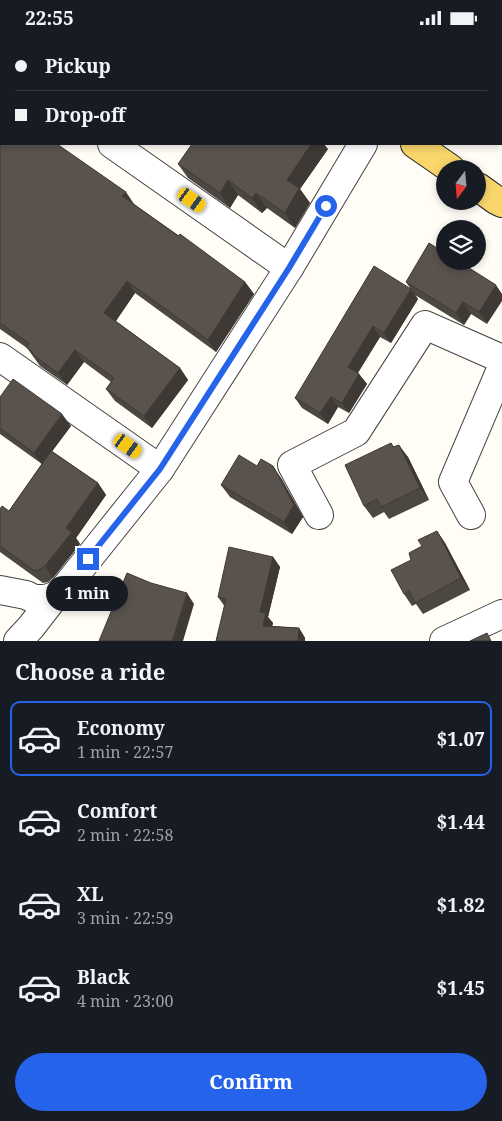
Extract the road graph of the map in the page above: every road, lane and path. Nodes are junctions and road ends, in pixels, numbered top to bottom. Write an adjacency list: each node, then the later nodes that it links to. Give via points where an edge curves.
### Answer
1 (113, 145): 7 (street)
2 (362, 145): 7 (street)
3 (416, 145): 4 (main road)
4 (438, 160)
5 (486, 193): 6 (main road)
6 (502, 203)
7 (289, 268): 11 (street)
8 (0, 357): 11 (street)
9 (502, 359): 12 (street, via 425,325 356,432 292,465)
10 (502, 367): 13 (street, via 453,482)
11 (160, 469): 15 (street)
12 (319, 515)
13 (471, 515)
14 (0, 590): 15 (street, via 34,599)
15 (55, 596): 17 (street)
16 (502, 614): 18 (street)
17 (18, 641)
18 (444, 641)

